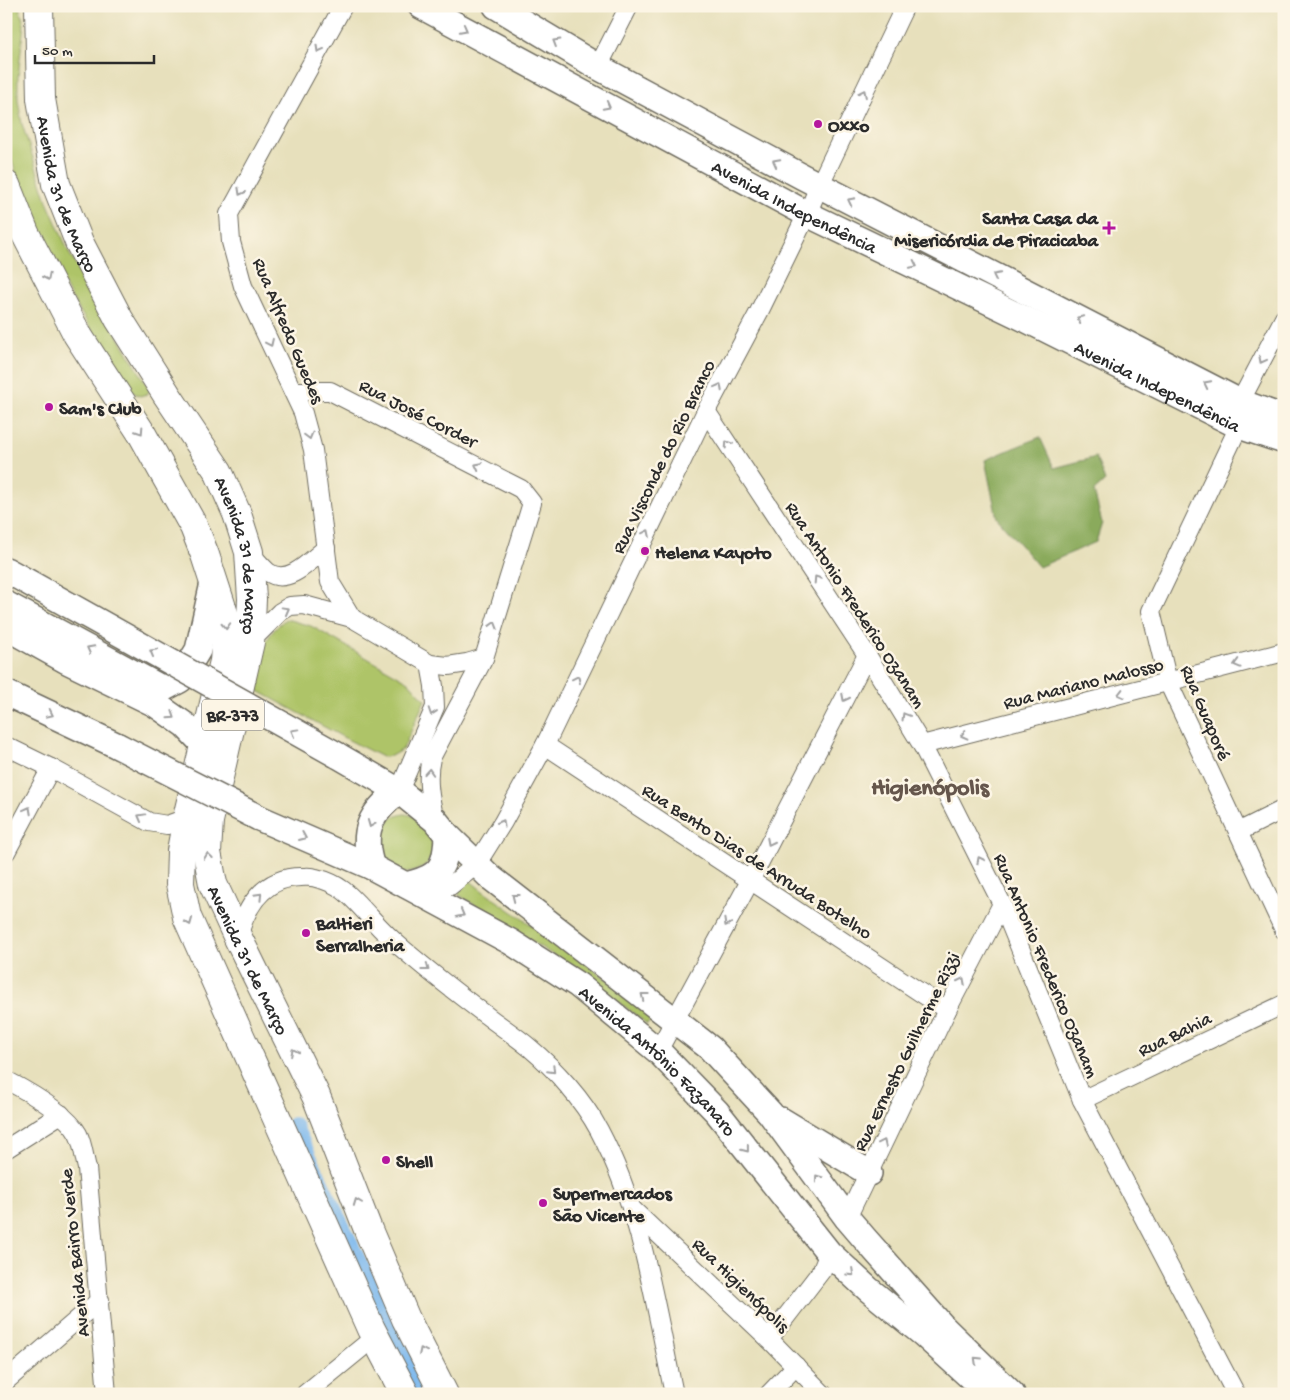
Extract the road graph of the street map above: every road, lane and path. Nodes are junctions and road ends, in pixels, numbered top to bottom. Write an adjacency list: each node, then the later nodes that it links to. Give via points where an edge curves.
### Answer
1 (39, 6): 19 (main road, Avenida 31 de Março / BR-373, via 41,99 56,184 79,242 119,318 218,471)
2 (342, 6): 13 (street, Rua Alfredo Guedes, one-way to 13, via 229,214 231,242 243,286)
3 (421, 6): 10 (main road, Avenida Independência, one-way to 10)
4 (496, 6): 7 (main road, Avenida Independência, one-way to 4)
5 (629, 6): 7 (street)
6 (905, 6): 8 (street, Rua Visconde do Rio Branco, one-way to 6)
7 (598, 67): 8 (main road, Avenida Independência, one-way to 7)
8 (820, 184): 10 (street, Rua Visconde do Rio Branco); 15 (main road, Avenida Independência, one-way to 8)
9 (6, 185): 11 (main road, Avenida 31 de Março / BR-373)
10 (807, 214): 14 (street, Rua Visconde do Rio Branco, one-way to 10); 15 (main road, Avenida Independência, one-way to 15, via 1027,320)
11 (16, 228): 21 (main road, Avenida 31 de Março / BR-373, one-way to 21, via 77,334 142,434 194,527)
12 (1284, 318): 15 (street, Rua Guaporé, one-way to 15)
13 (293, 391): 18 (street, Rua Alfredo Guedes, one-way to 18, via 313,450); 28 (street, Rua José Corder, one-way to 13, via 532,503 521,489 330,391)
14 (706, 411): 27 (street, Rua Antonio Frederico Ozanam, one-way to 14); 33 (street, Rua Visconde do Rio Branco, one-way to 14)
15 (1240, 414): 16 (main road, Avenida Independência); 17 (main road, Avenida Independência); 30 (street, Rua Guaporé, via 1151,611)
16 (1284, 418)
17 (1284, 441)
18 (326, 548): 19 (street, via 299,570 285,576 270,573); 23 (street, Rua Alfredo Guedes, via 330,582)
19 (249, 552): 25 (main road, Avenida 31 de Março / BR-373)
20 (16, 575): 37 (main road, one-way to 20, bridge)
21 (214, 583): 22 (main road, one-way to 22, via 198,650 180,680 164,689); 32 (main road, Avenida 31 de Março / BR-373, one-way to 32, via 227,623 224,661)
22 (6, 604)
23 (352, 618): 25 (street, one-way to 23, via 290,606 304,605); 29 (street)
24 (6, 627): 32 (main road, one-way to 32, via 155,704 184,724)
25 (250, 642): 49 (main road, Avenida 31 de Março / BR-373, one-way to 25, via 213,884 207,852 209,821)
26 (1284, 652): 30 (street, Rua Mariano Malosso, one-way to 30)
27 (867, 654): 35 (street, Rua Antonio Frederico Ozanam, one-way to 27); 45 (street, one-way to 45)
28 (484, 658): 29 (street, via 467,664); 40 (street, one-way to 28, via 429,791 431,758)
29 (430, 664): 37 (street, one-way to 37, via 435,707)
30 (1168, 682): 35 (street, Rua Mariano Malosso, one-way to 35); 41 (street, Rua Guaporé)
31 (6, 693): 44 (main road, Avenida Antônio Fazanaro, one-way to 44, bridge, via 259,818)
32 (204, 745): 39 (main road, Avenida 31 de Março / BR-373)
33 (545, 745): 43 (street, Rua Visconde do Rio Branco, one-way to 33); 45 (street, Rua Bento Dias de Arruda Botelho)
34 (6, 746): 36 (street)
35 (922, 746): 47 (street, Rua Antonio Frederico Ozanam, one-way to 35)
36 (51, 768): 39 (street, one-way to 36, via 167,825 149,822); 42 (street, one-way to 36)
37 (399, 791): 40 (main road); 44 (main road, one-way to 44, via 381,804 370,823 367,845)
38 (1284, 808): 41 (street)
39 (187, 818): 64 (main road, Avenida 31 de Março / BR-373, one-way to 64, via 180,884 187,917)
40 (441, 828): 43 (main road); 46 (main road, via 445,860 438,871)
41 (1238, 832): 48 (street, Rua Guaporé)
42 (6, 852)
43 (476, 865): 46 (street, Rua Visconde do Rio Branco, via 450,886); 52 (main road, one-way to 43)
44 (372, 866): 46 (main road, Avenida Antônio Fazanaro)
45 (750, 880): 51 (street, Rua Bento Dias de Arruda Botelho); 52 (street, one-way to 52)
46 (415, 889): 53 (main road, Avenida Antônio Fazanaro, one-way to 53, via 511,942 578,985)
47 (1002, 904): 51 (street, Rua Ernesto Guilherme Rizzi, one-way to 47); 55 (street, Rua Antonio Frederico Ozanam)
48 (1284, 930)
49 (238, 938): 60 (street, one-way to 60, via 252,902 268,886 290,877 314,877 337,885 354,898 402,949 530,1048 570,1088 598,1129); 71 (main road, Avenida 31 de Março / BR-373, one-way to 49, via 406,1319 316,1096)
50 (1284, 1004): 55 (street, Rua Bahia)
51 (947, 1010): 59 (street, Rua Ernesto Guilherme Rizzi, one-way to 51)
52 (674, 1020): 53 (street); 56 (main road, via 710,1048)
53 (658, 1051): 62 (main road, Avenida Antônio Fazanaro, one-way to 62, via 717,1112)
54 (6, 1080): 57 (street, Avenida Bairro Verde)
55 (1082, 1100): 77 (street, Rua Antonio Frederico Ozanam)
56 (770, 1113): 59 (main road); 61 (main road, one-way to 56)
57 (62, 1114): 58 (street); 63 (street, Avenida Bairro Verde, via 78,1133 88,1168)
58 (6, 1149)
59 (869, 1174): 61 (street, Rua Ernesto Guilherme Rizzi)
60 (631, 1208): 65 (street, Rua Higienópolis); 72 (street)
61 (847, 1218): 62 (main road); 76 (main road, one-way to 61, via 945,1329)
62 (829, 1253): 65 (street, via 822,1270); 75 (main road, Avenida Antônio Fazanaro, one-way to 75)
63 (100, 1300): 67 (street); 68 (street, Avenida Bairro Verde)
64 (376, 1336): 69 (street); 70 (main road, Avenida 31 de Março / BR-373)
65 (769, 1339): 66 (street, Rua Higienópolis)
66 (796, 1366): 73 (street); 74 (street, Rua Higienópolis)
67 (6, 1381)
68 (107, 1394)
69 (305, 1394)
70 (405, 1394)
71 (444, 1394)
72 (674, 1394)
73 (769, 1394)
74 (823, 1394)
75 (989, 1394)
76 (1012, 1394)
77 (1236, 1394)

